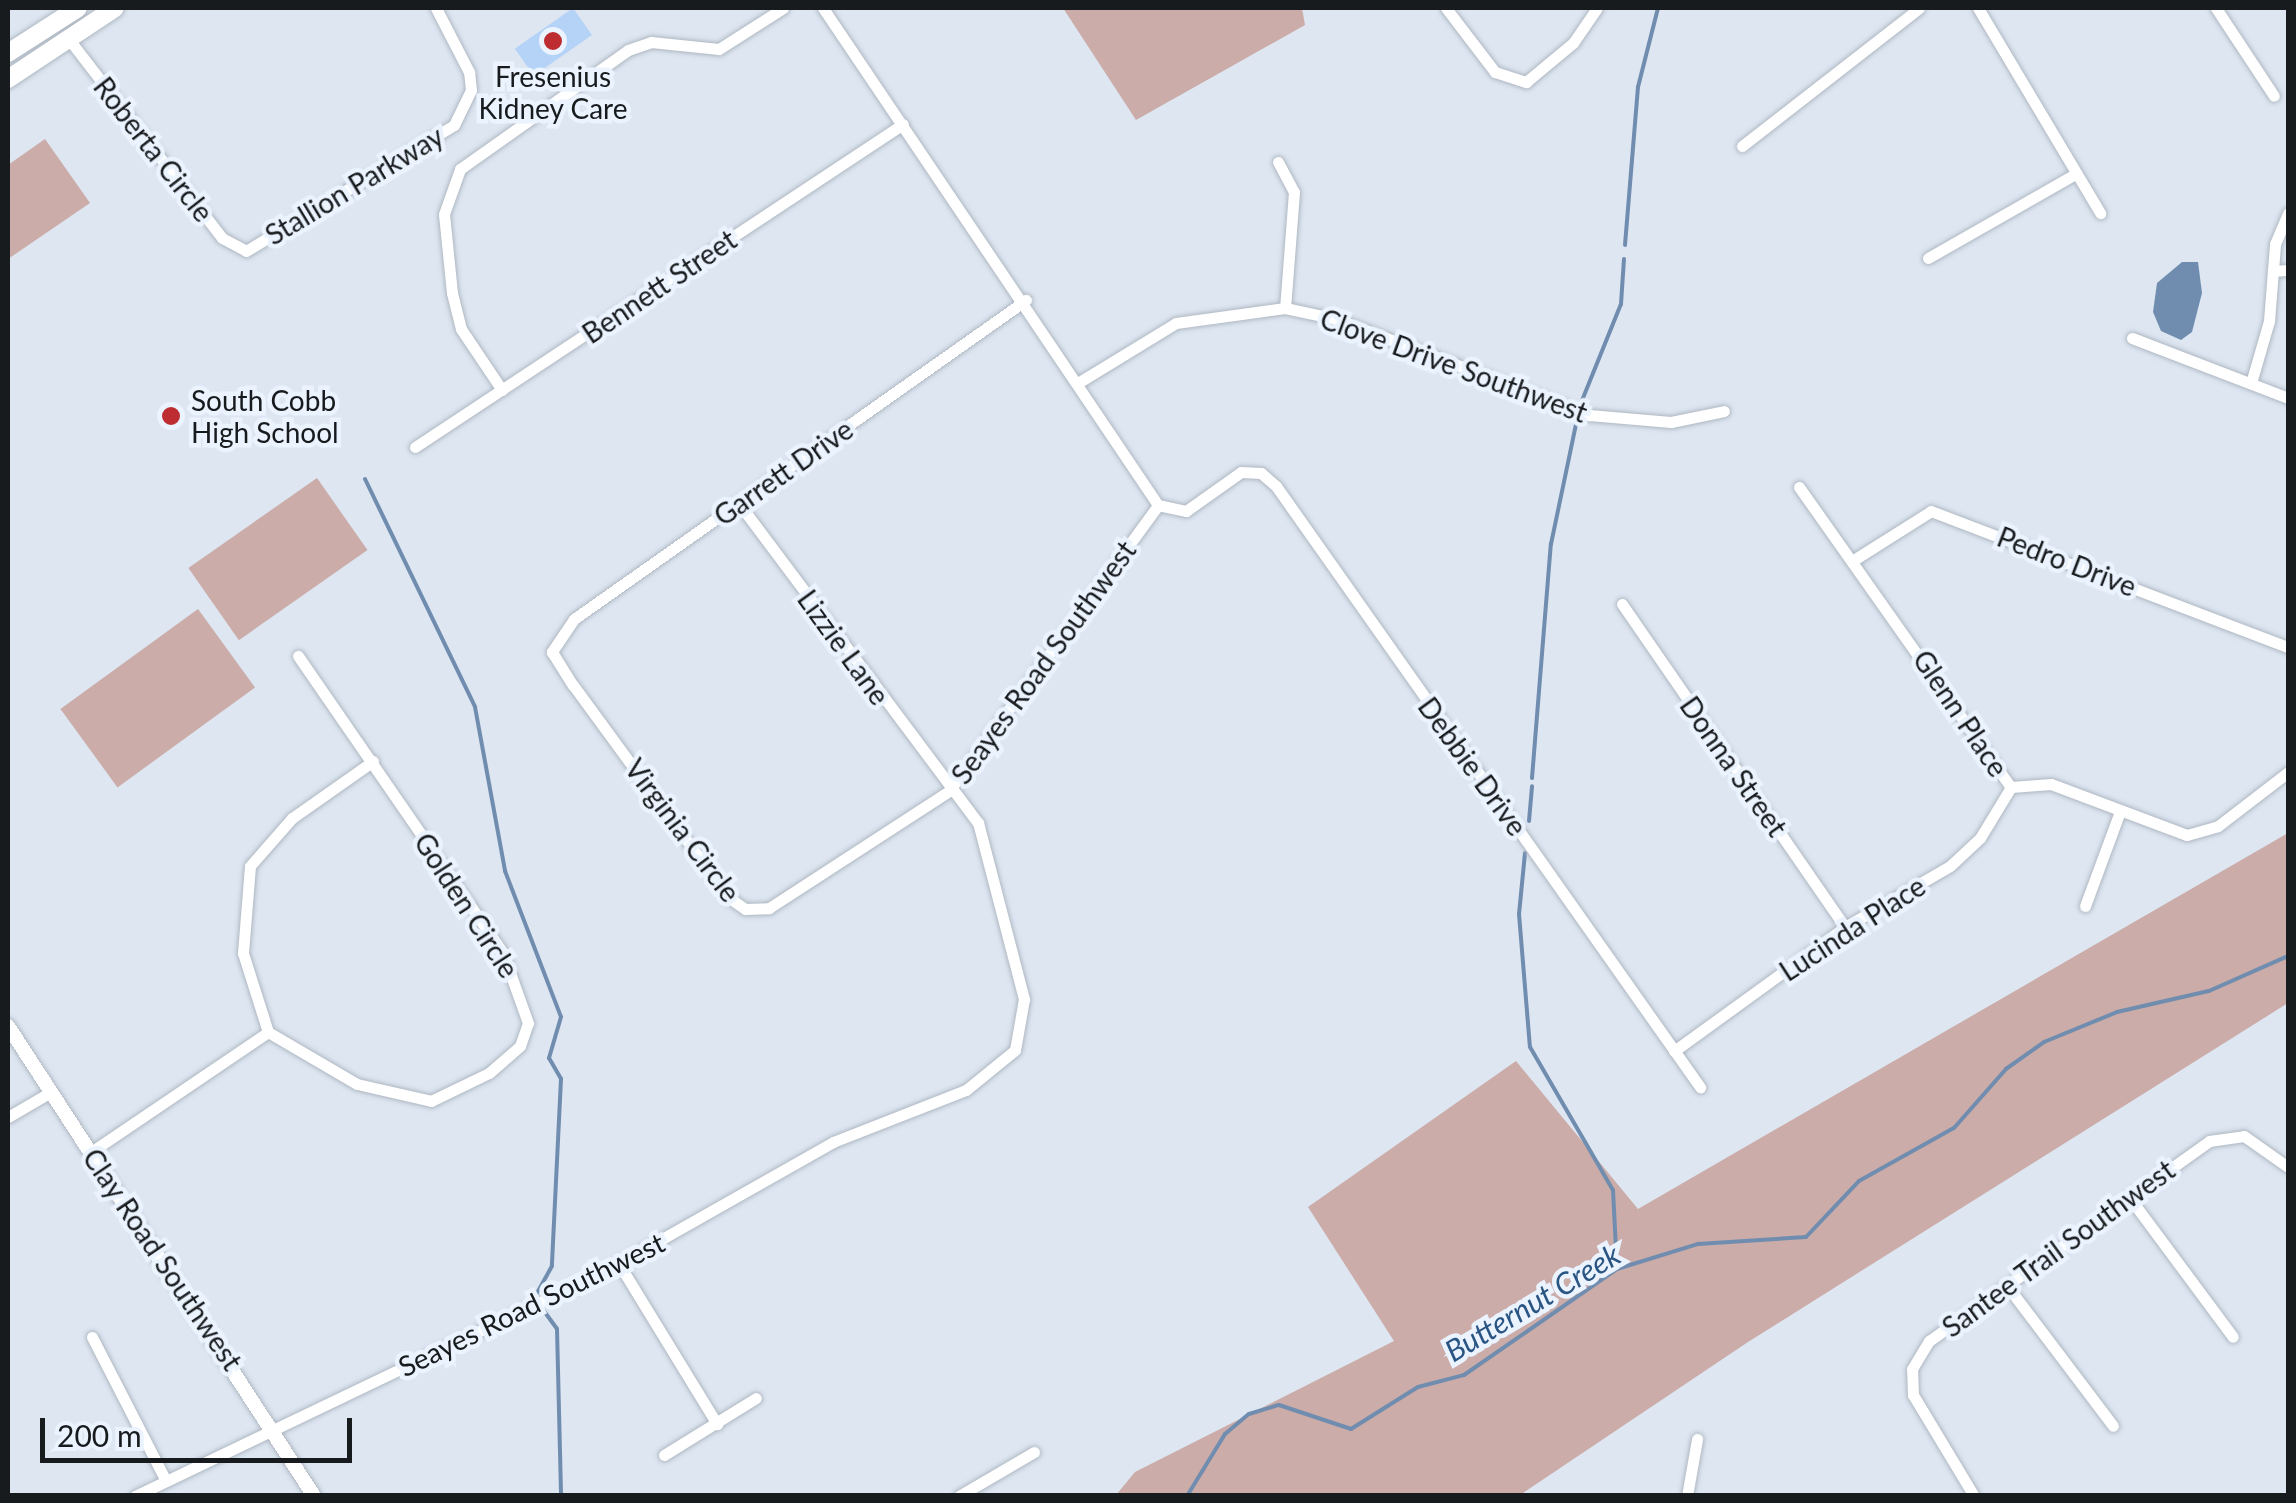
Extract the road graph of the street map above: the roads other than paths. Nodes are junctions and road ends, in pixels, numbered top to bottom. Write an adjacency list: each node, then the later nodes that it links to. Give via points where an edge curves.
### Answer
1 (78, 8): 12 (main road)
2 (115, 8): 11 (main road)
3 (436, 8): 21 (street, Stallion Parkway, via 469,72 471,90 454,125)
4 (783, 8): 30 (street, via 719,49 651,42 628,50 460,169 444,214 452,294 461,329)
5 (823, 8): 15 (street)
6 (1446, 8): 7 (street, via 1495,72 1526,82 1573,43)
7 (1596, 8)
8 (1919, 8): 16 (street)
9 (1978, 8): 18 (street)
10 (2216, 8): 14 (street)
11 (68, 38): 13 (main road); 21 (street, Roberta Circle, via 222,238)
12 (8, 54)
13 (10, 72)
14 (2274, 96)
15 (903, 124): 25 (street); 30 (street, Bennett Street)
16 (1742, 146)
17 (1278, 162): 26 (street, via 1294,192)
18 (2075, 174): 19 (street); 22 (street)
19 (2100, 213)
20 (2288, 213): 24 (street)
21 (246, 251)
22 (1928, 258)
23 (2288, 270): 24 (street)
24 (2273, 271): 29 (street)
25 (1026, 300): 28 (street); 35 (street, Garrett Drive)
26 (1285, 308): 28 (street, Clove Drive Southwest, via 1176,323); 32 (street, Clove Drive Southwest, via 1336,319 1588,415 1671,422)
27 (2132, 338): 29 (street)
28 (1081, 381): 36 (street)
29 (2251, 383): 31 (street)
30 (502, 390): 33 (street, Bennett Street)
31 (2288, 398)
32 (1724, 412)
33 (415, 447)
34 (1800, 487): 37 (street, Glenn Place)
35 (740, 503): 40 (street, Garrett Drive, via 574,619); 45 (street, Lizzie Lane)
36 (1158, 504): 45 (street, Seayes Road Southwest); 51 (street, Debbie Drive, via 1186,511 1252,470 1276,486)
37 (1852, 561): 39 (street, Pedro Drive, via 1931,511); 44 (street, Glenn Place)
38 (1622, 604): 48 (street, Donna Street)
39 (2288, 648)
40 (552, 652): 45 (street, Virginia Circle, via 728,898 745,909 796,895)
41 (298, 656): 42 (street, Golden Circle)
42 (373, 762): 50 (street, via 292,818 250,866 243,953); 50 (street, Golden Circle, via 508,962 525,1001 526,1034 489,1073 431,1102 358,1084)
43 (2288, 772): 46 (street, Glenn Place, via 2201,834)
44 (2012, 787): 46 (street, Glenn Place, via 2050,784); 48 (street, Lucinda Place, via 1980,838 1950,866)
45 (948, 791): 58 (street, Seayes Road Southwest, via 978,823 1000,885 1024,999 1015,1050 966,1090 833,1142)
46 (2118, 814): 47 (street)
47 (2085, 906)
48 (1845, 927): 51 (street, Lucinda Place)
49 (8, 1026): 53 (street, Clay Road Southwest)
50 (268, 1032): 55 (street)
51 (1674, 1051): 52 (street, Debbie Drive)
52 (1700, 1087)
53 (51, 1092): 54 (street); 55 (street, Clay Road Southwest)
54 (8, 1118)
55 (91, 1152): 64 (street, Clay Road Southwest)
56 (2288, 1167): 57 (street, Santee Trail Southwest, via 2258,1142 2226,1134)
57 (2129, 1198): 59 (street, Santee Trail Southwest); 60 (street)
58 (620, 1264): 63 (street); 64 (street, Seayes Road Southwest)
59 (2008, 1287): 65 (street); 74 (street, Santee Trail Southwest, via 1928,1342 1912,1369 1921,1413)
60 (2233, 1336)
61 (92, 1338): 69 (street)
62 (756, 1398): 63 (street)
63 (718, 1424): 68 (street)
64 (274, 1425): 69 (street, Seayes Road Southwest); 71 (street, Clay Road Southwest)
65 (2113, 1426)
66 (1696, 1439): 73 (street)
67 (1034, 1452): 72 (street)
68 (664, 1456)
69 (165, 1479): 70 (street, Seayes Road Southwest)
70 (134, 1496)
71 (314, 1496)
72 (959, 1496)
73 (1687, 1496)
74 (1974, 1496)

